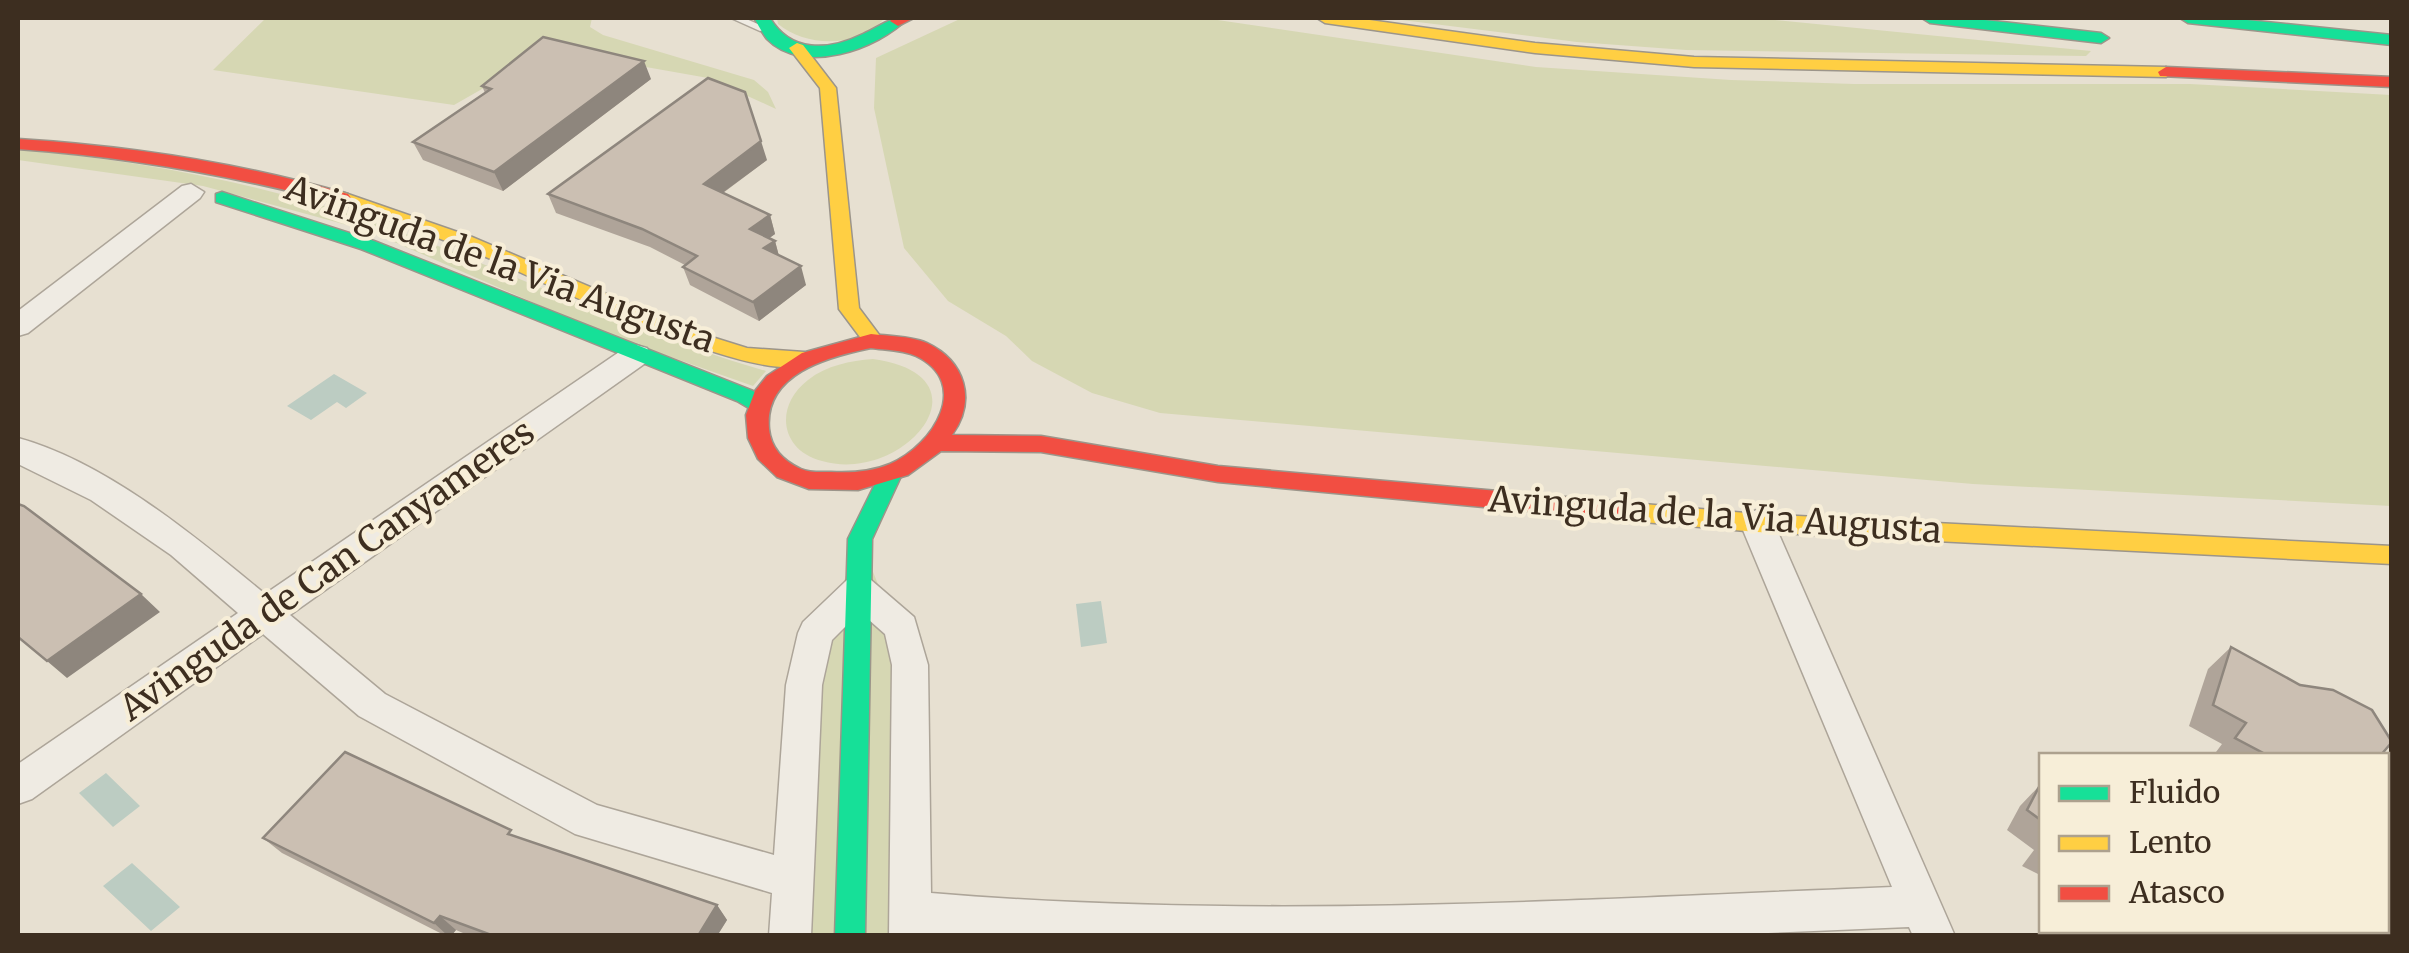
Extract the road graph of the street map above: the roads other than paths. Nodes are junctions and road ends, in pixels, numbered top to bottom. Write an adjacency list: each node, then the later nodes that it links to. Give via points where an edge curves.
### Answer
1 (736, 18): 6 (lane)
2 (1324, 18): 13 (main road, via 1674,61 2220,71)
3 (1930, 18): 8 (main road)
4 (2188, 18): 7 (main road)
5 (902, 19): 9 (main road)
6 (763, 23): 10 (main road, via 780,42)
7 (2392, 40)
8 (2130, 42)
9 (860, 44): 10 (main road); 14 (main road)
10 (797, 48): 14 (main road)
11 (2203, 50): 12 (main road)
12 (2392, 70)
13 (2392, 82)
14 (828, 88): 17 (main road)
15 (18, 144): 22 (main road, Avinguda de la Via Augusta, via 179,161 294,184 384,213 718,347 774,361)
16 (178, 190): 18 (street); 21 (main road, Avinguda de la Via Augusta, via 264,207 351,236)
17 (849, 309): 19 (main road); 20 (main road)
18 (18, 326)
19 (873, 340): 20 (main road); 23 (main road, via 932,355 952,376)
20 (834, 346): 22 (main road)
21 (636, 355): 24 (main road, Avinguda de la Via Augusta); 34 (street, Avinguda de Can Canyameres)
22 (804, 358): 24 (main road, via 776,380)
23 (959, 402): 25 (main road); 26 (main road, Avinguda de la Via Augusta, via 982,420)
24 (760, 406): 29 (main road, via 758,438 770,458)
25 (941, 443): 26 (main road, Avinguda de la Via Augusta); 28 (main road)
26 (1041, 444): 30 (main road, Avinguda de la Via Augusta, via 1218,474)
27 (18, 450): 34 (street, via 103,491)
28 (890, 476): 29 (main road); 31 (main road)
29 (836, 498): 31 (main road)
30 (1757, 524): 32 (main road, Avinguda de la Via Augusta); 37 (street)
31 (860, 539): 33 (main road)
32 (2392, 555)
33 (859, 590): 36 (street, via 816,633 804,685); 38 (street, via 900,627 910,666); 40 (main road)
34 (266, 613): 35 (street, Avinguda de Can Canyameres); 36 (street, via 372,705 589,821)
35 (18, 786)
36 (794, 880): 39 (street)
37 (1928, 921): 38 (street, via 1371,928)
38 (910, 924)
39 (790, 936)
40 (850, 936)

